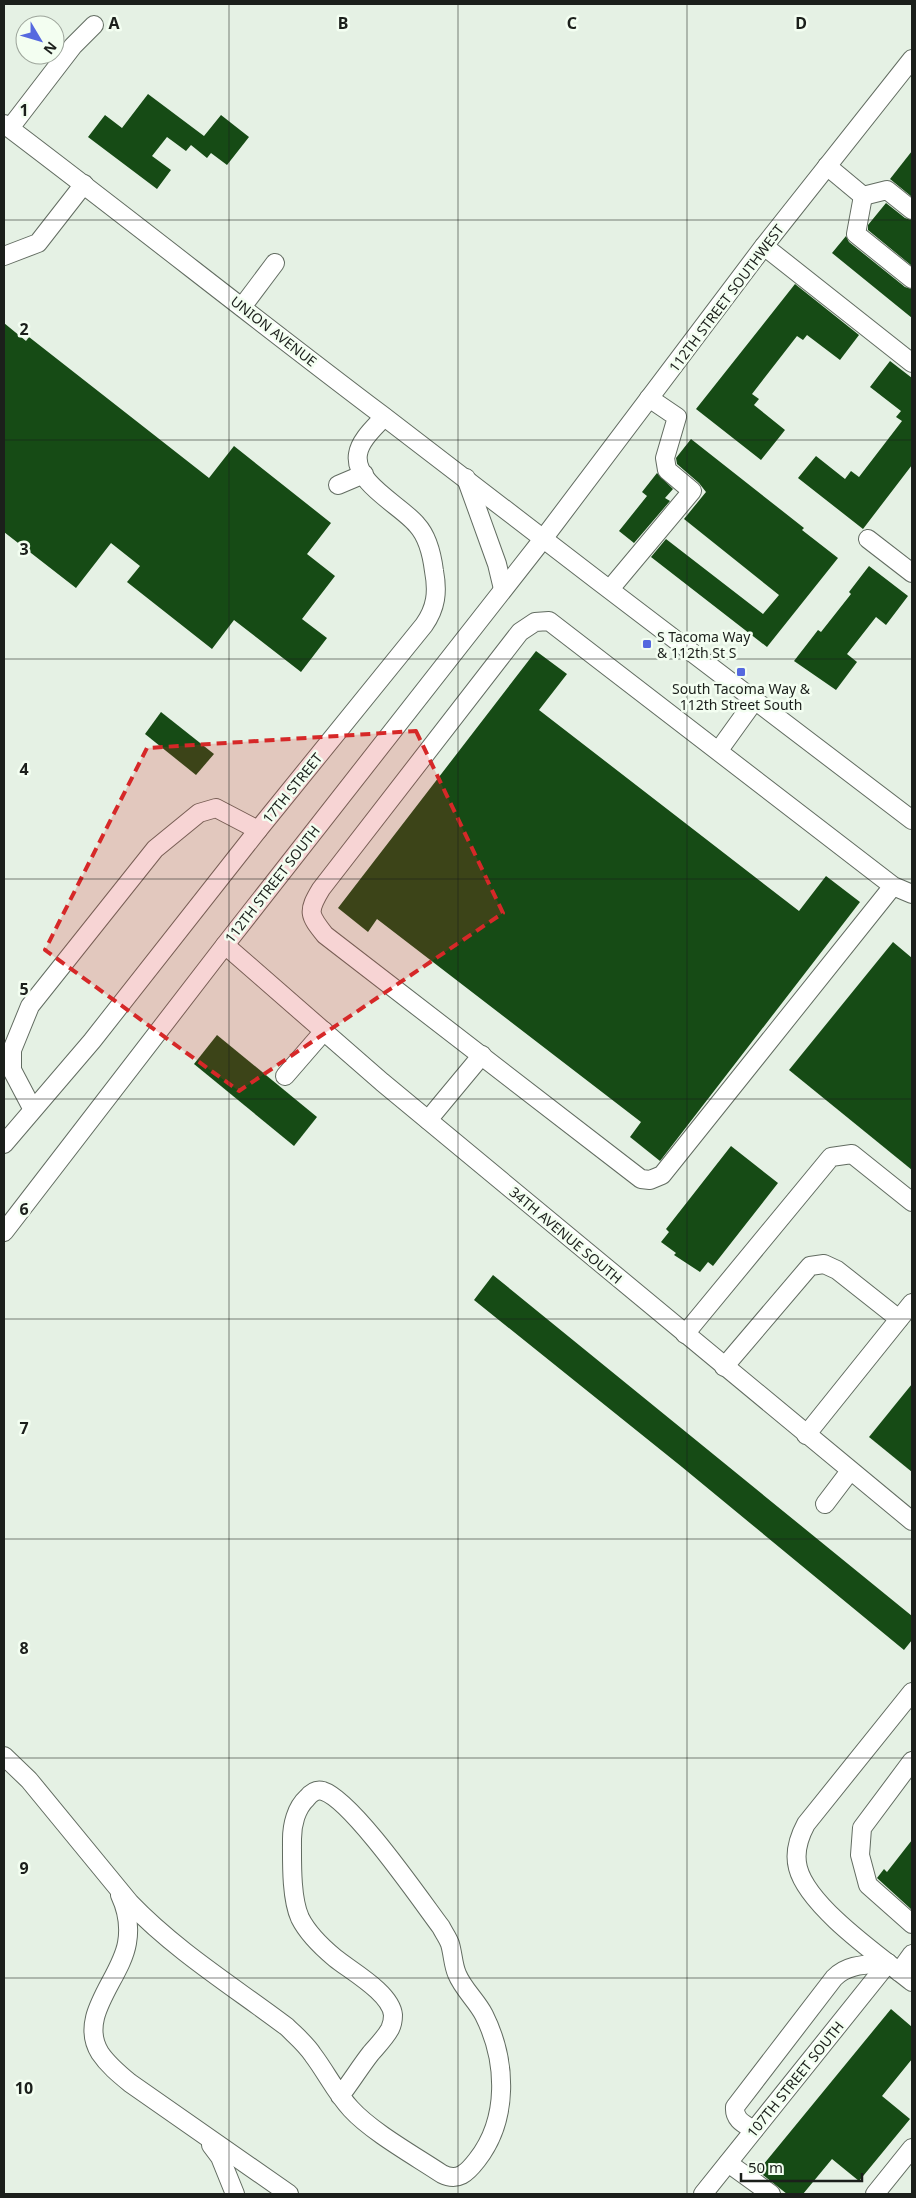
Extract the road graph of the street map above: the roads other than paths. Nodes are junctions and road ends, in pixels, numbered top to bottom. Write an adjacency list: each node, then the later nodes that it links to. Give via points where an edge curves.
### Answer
1 (94, 25): 3 (street)
2 (911, 61): 4 (street, 112TH STREET SOUTHWEST)
3 (7, 126): 5 (street, UNION AVENUE)
4 (827, 166): 6 (street); 8 (street, 112TH STREET SOUTHWEST)
5 (84, 184): 9 (street, via 38,243); 12 (street, UNION AVENUE)
6 (864, 196): 7 (street, via 887,190); 11 (street, via 856,234)
7 (912, 210)
8 (764, 246): 13 (street); 14 (street, 112TH STREET SOUTHWEST)
9 (4, 256)
10 (275, 263): 12 (street)
11 (912, 279)
12 (242, 307): 15 (street, UNION AVENUE)
13 (912, 363)
14 (649, 398): 19 (street, 112TH STREET SOUTHWEST); 23 (street, via 676,417 664,458 667,470 692,491)
15 (384, 417): 16 (street, 17TH STREET, via 358,452 358,463); 17 (street, UNION AVENUE)
16 (364, 474): 18 (street); 27 (street, 17TH STREET, via 378,492 413,520 424,534 432,560 436,594 432,612)
17 (465, 478): 19 (street, UNION AVENUE); 22 (street, via 497,564)
18 (338, 485)
19 (543, 539): 22 (street, 112TH STREET SOUTH); 23 (street, UNION AVENUE)
20 (868, 539): 21 (street)
21 (912, 573)
22 (503, 590): 30 (street, 112TH STREET SOUTH)
23 (610, 590): 24 (street, UNION AVENUE)
24 (755, 700): 25 (street); 26 (street, UNION AVENUE)
25 (719, 750): 28 (street); 32 (street, via 549,621 535,622 520,632 311,905 313,919 325,935)
26 (912, 820)
27 (258, 830): 34 (street, 17TH STREET, via 92,1042); 34 (street, via 216,808 199,813 155,849 30,1006 12,1050 12,1070)
28 (893, 886): 29 (street); 32 (street, via 662,1175 650,1180 640,1179)
29 (912, 894)
30 (224, 944): 31 (street, 34TH AVENUE SOUTH); 38 (street, 112TH STREET SOUTH)
31 (324, 1031): 33 (street); 35 (street, 34TH AVENUE SOUTH)
32 (482, 1055): 35 (street)
33 (285, 1076)
34 (32, 1108): 36 (street, 17TH STREET)
35 (428, 1120): 41 (street, 34TH AVENUE SOUTH)
36 (4, 1144)
37 (912, 1202): 41 (street, via 852,1154 831,1157)
38 (4, 1232)
39 (912, 1303): 40 (street)
40 (899, 1319): 42 (street, via 837,1270 824,1264 810,1266); 43 (street)
41 (685, 1334): 42 (street, 34TH AVENUE SOUTH)
42 (724, 1366): 43 (street, 34TH AVENUE SOUTH)
43 (806, 1435): 44 (street, 34TH AVENUE SOUTH)
44 (850, 1471): 45 (street); 46 (street, 34TH AVENUE SOUTH)
45 (825, 1504)
46 (912, 1521)
47 (912, 1692): 53 (street, via 806,1824 797,1850 798,1868 804,1883 825,1909)
48 (4, 1756): 50 (street, via 29,1780)
49 (912, 1761): 51 (street, via 862,1828 860,1855 868,1885)
50 (101, 1867): 54 (street, via 130,1903 168,1939 302,2041); 56 (street, via 119,1893 126,1908 128,1924 127,1944 94,2021 94,2037 111,2067)
51 (912, 1924)
52 (912, 1954): 53 (street, 107TH STREET SOUTH)
53 (900, 1972): 55 (street, 107TH STREET SOUTH); 55 (street, via 850,1967 834,1978 734,2107 734,2114 740,2122)
54 (340, 2096): 54 (street, via 385,2038 393,2014 389,2002 380,1992 333,1956 313,1936 301,1919 295,1902 293,1824 304,1800 312,1792 321,1790 345,1807 370,1835 441,1927 450,1943 457,1974 485,2017 502,2076 501,2105 491,2138 466,2172 457,2178 442,2174 369,2124)
55 (754, 2130): 58 (street, 107TH STREET SOUTH)
56 (203, 2134): 59 (street, via 220,2157); 60 (street)
57 (912, 2148): 63 (street)
58 (728, 2163): 61 (street, 107TH STREET SOUTH); 62 (street)
59 (235, 2194)
60 (289, 2194)
61 (703, 2194)
62 (771, 2194)
63 (875, 2194)

